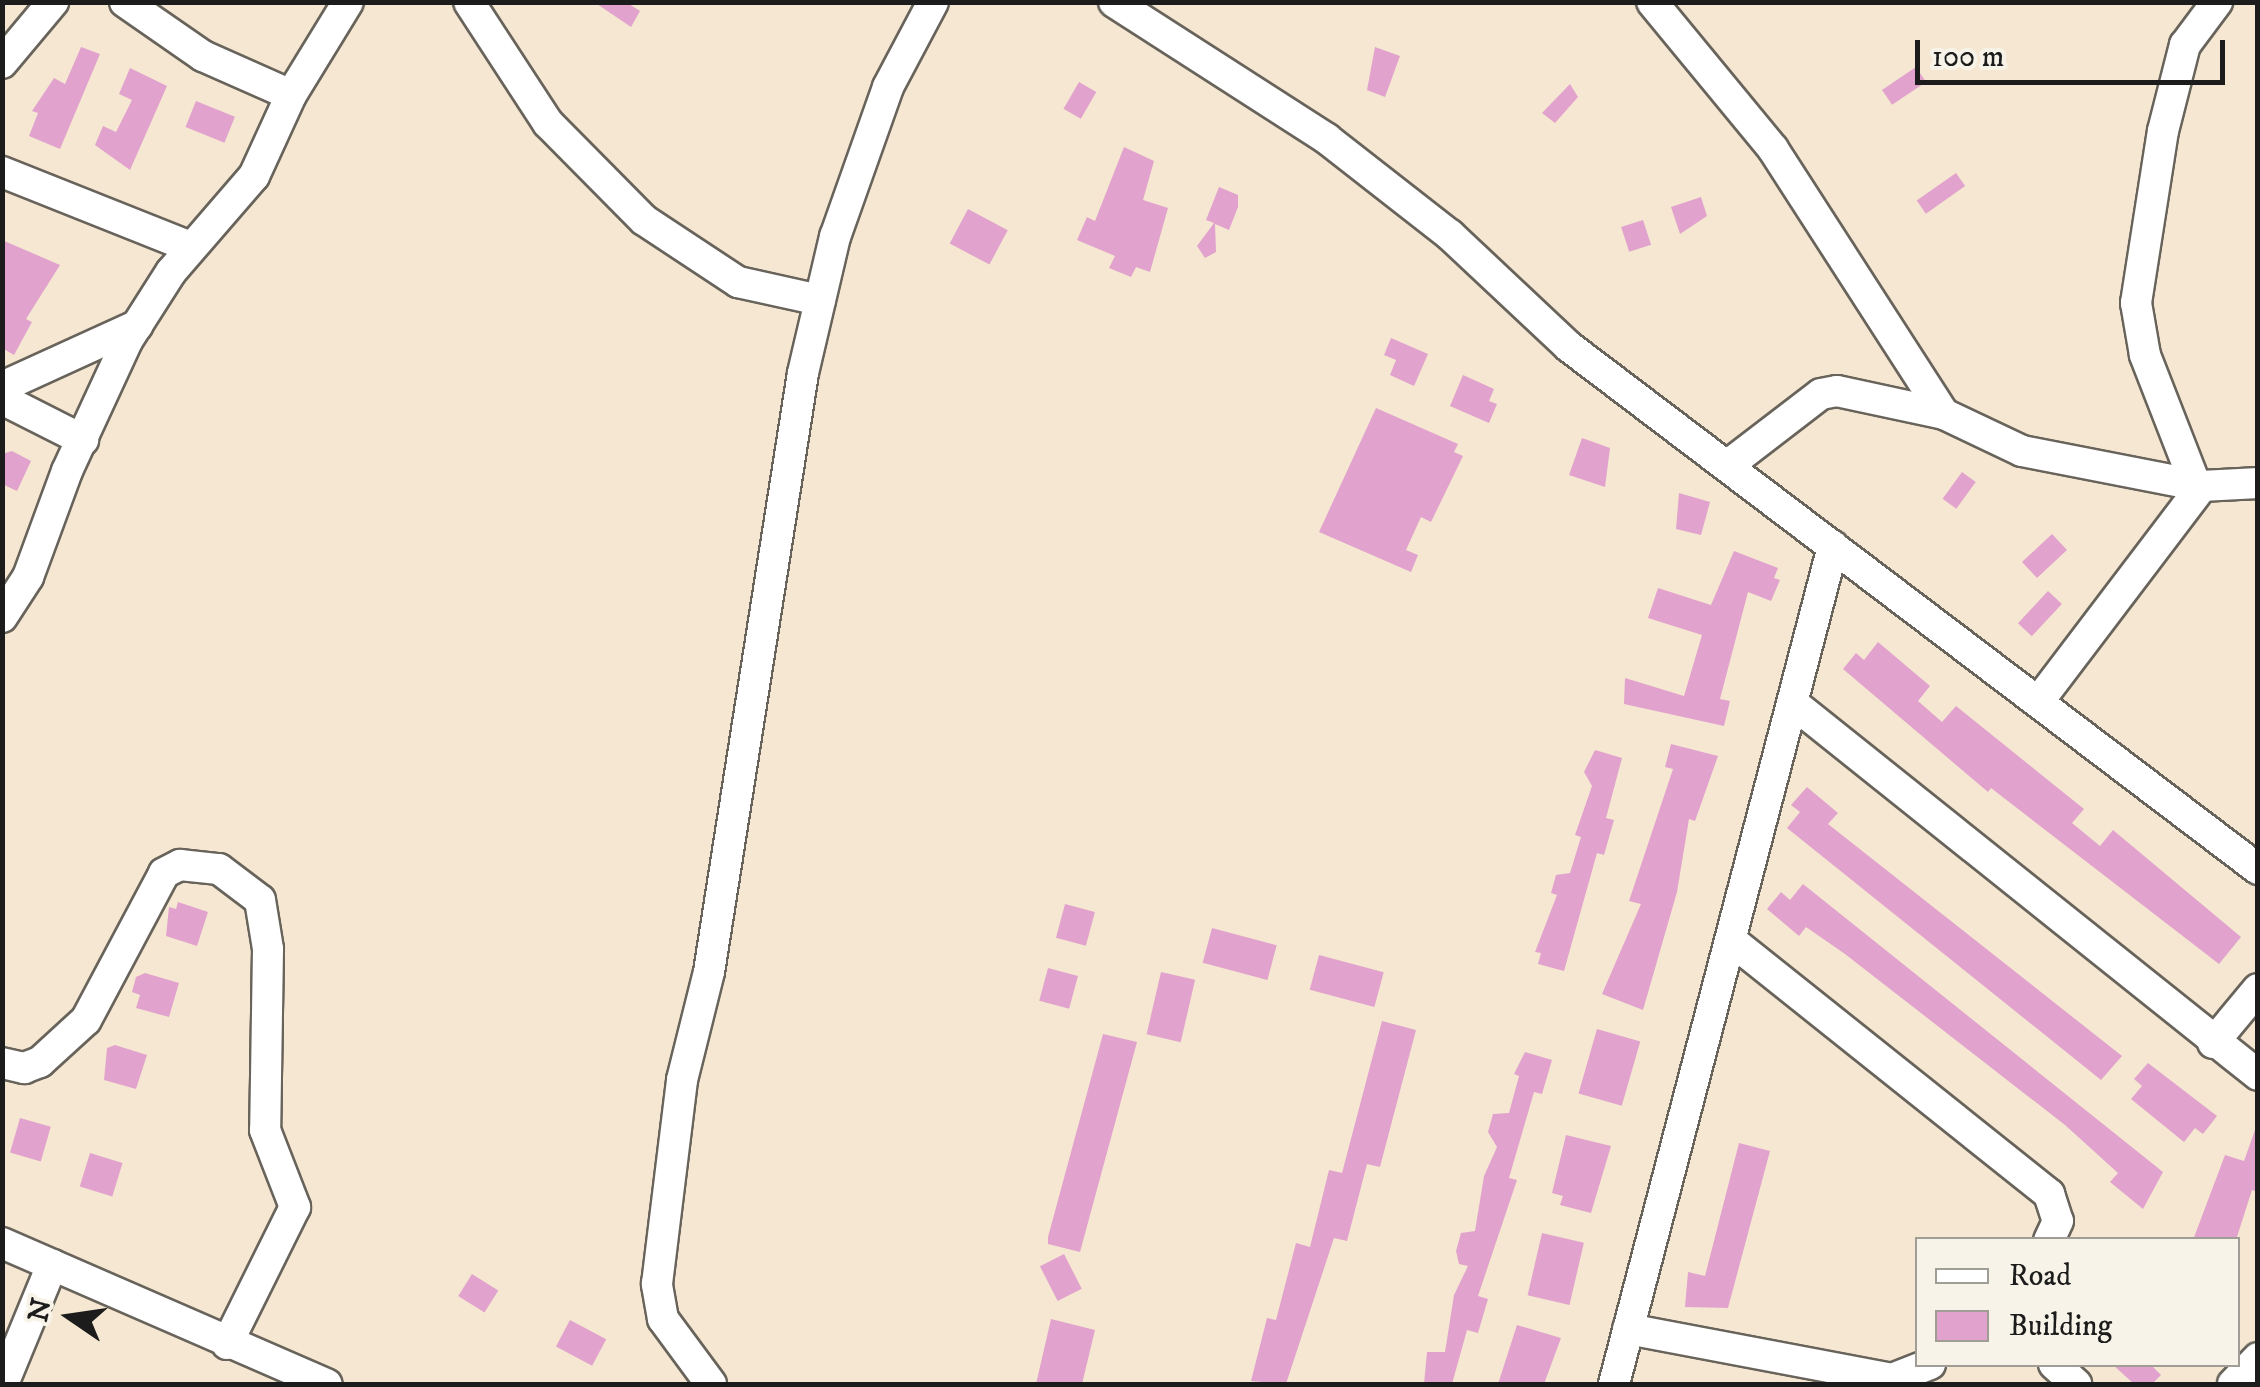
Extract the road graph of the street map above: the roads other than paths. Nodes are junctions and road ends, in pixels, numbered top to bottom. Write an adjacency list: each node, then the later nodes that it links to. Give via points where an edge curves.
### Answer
1 (53, 2): 9 (street)
2 (125, 2): 10 (street, via 203,56)
3 (348, 2): 10 (street)
4 (469, 2): 13 (street, via 548,122 644,220 738,282)
5 (933, 2): 13 (street, via 888,87)
6 (1114, 2): 19 (street, via 1328,139 1450,235 1568,346)
7 (1652, 2): 17 (street, via 1772,149)
8 (2218, 2): 21 (street, via 2185,45 2163,131 2136,303 2144,355)
9 (2, 63)
10 (291, 95): 12 (street, via 254,176)
11 (2, 172): 12 (street)
12 (190, 246): 14 (street)
13 (820, 300): 42 (street, via 765,587 709,972 682,1080 672,1196 660,1243 656,1284 663,1319)
14 (138, 325): 15 (street); 18 (street)
15 (2, 387)
16 (2, 399): 18 (street)
17 (1944, 414): 19 (street, via 1821,394); 21 (street, via 2022,451)
18 (83, 440): 23 (street)
19 (1727, 466): 22 (street)
20 (2258, 483): 21 (street)
21 (2199, 486): 24 (street)
22 (1834, 546): 24 (street); 25 (street)
23 (4, 614)
24 (2038, 702): 26 (street)
25 (1794, 704): 27 (street); 29 (street)
26 (2258, 869)
27 (1732, 942): 32 (street, via 2049,1194 2058,1221); 35 (street)
28 (2258, 990): 29 (street)
29 (2213, 1042): 31 (street)
30 (2, 1063): 36 (street, via 24,1068 40,1062 86,1020 164,873 180,866 219,869 260,900 268,949 261,1095 270,1148 295,1206)
31 (2258, 1075)
32 (2050, 1237)
33 (2, 1243): 34 (street)
34 (52, 1265): 36 (street); 40 (street)
35 (1628, 1329): 38 (street, via 1892,1379); 43 (street)
36 (227, 1344): 41 (street)
37 (2258, 1358): 45 (street)
38 (1922, 1367)
39 (2057, 1367): 44 (street)
40 (3, 1384)
41 (321, 1384)
42 (711, 1384)
43 (1614, 1384)
44 (2076, 1384)
45 (2233, 1384)

